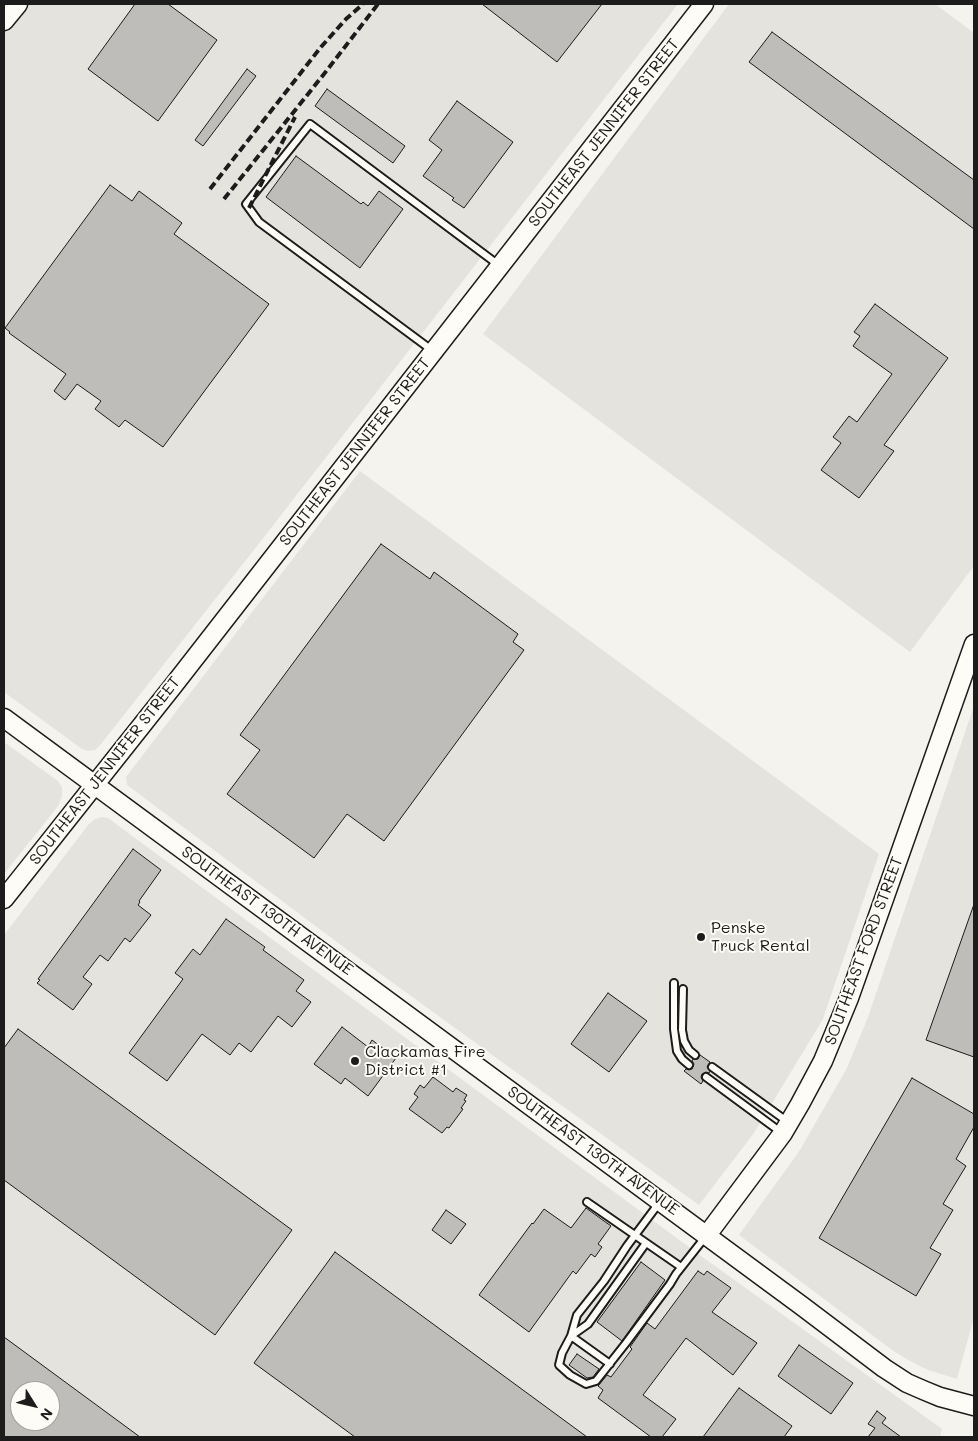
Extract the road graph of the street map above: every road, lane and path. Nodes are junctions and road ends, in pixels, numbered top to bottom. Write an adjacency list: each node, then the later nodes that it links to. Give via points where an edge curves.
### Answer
1 (18, 4): 3 (street)
2 (704, 4): 4 (street, SOUTHEAST JENNIFER STREET)
3 (4, 21)
4 (500, 266): 5 (street, SOUTHEAST JENNIFER STREET); 5 (lane, via 310,124 246,204 260,222)
5 (434, 351): 8 (street, SOUTHEAST JENNIFER STREET)
6 (974, 644): 16 (street, SOUTHEAST FORD STREET, via 840,1020 811,1085)
7 (4, 718): 8 (street, SOUTHEAST 130TH AVENUE)
8 (95, 785): 9 (street, SOUTHEAST JENNIFER STREET); 17 (street, SOUTHEAST 130TH AVENUE)
9 (4, 899)
10 (674, 982): 13 (lane, via 677,1051)
11 (683, 989): 12 (lane, via 684,1041)
12 (695, 1055)
13 (689, 1065)
14 (712, 1068): 16 (lane)
15 (706, 1077): 16 (lane)
16 (786, 1128): 20 (street, SOUTHEAST FORD STREET)
17 (660, 1201): 19 (lane); 20 (street, SOUTHEAST 130TH AVENUE)
18 (587, 1202): 19 (lane)
19 (635, 1235): 21 (lane); 23 (lane, via 577,1315)
20 (707, 1235): 22 (lane); 25 (street, SOUTHEAST 130TH AVENUE, via 896,1376 940,1397)
21 (646, 1243): 22 (lane); 23 (lane, via 588,1324)
22 (681, 1267): 24 (lane)
23 (571, 1336): 24 (lane); 24 (lane, via 559,1365 570,1376 586,1384 596,1381)
24 (610, 1364)
25 (974, 1406)

